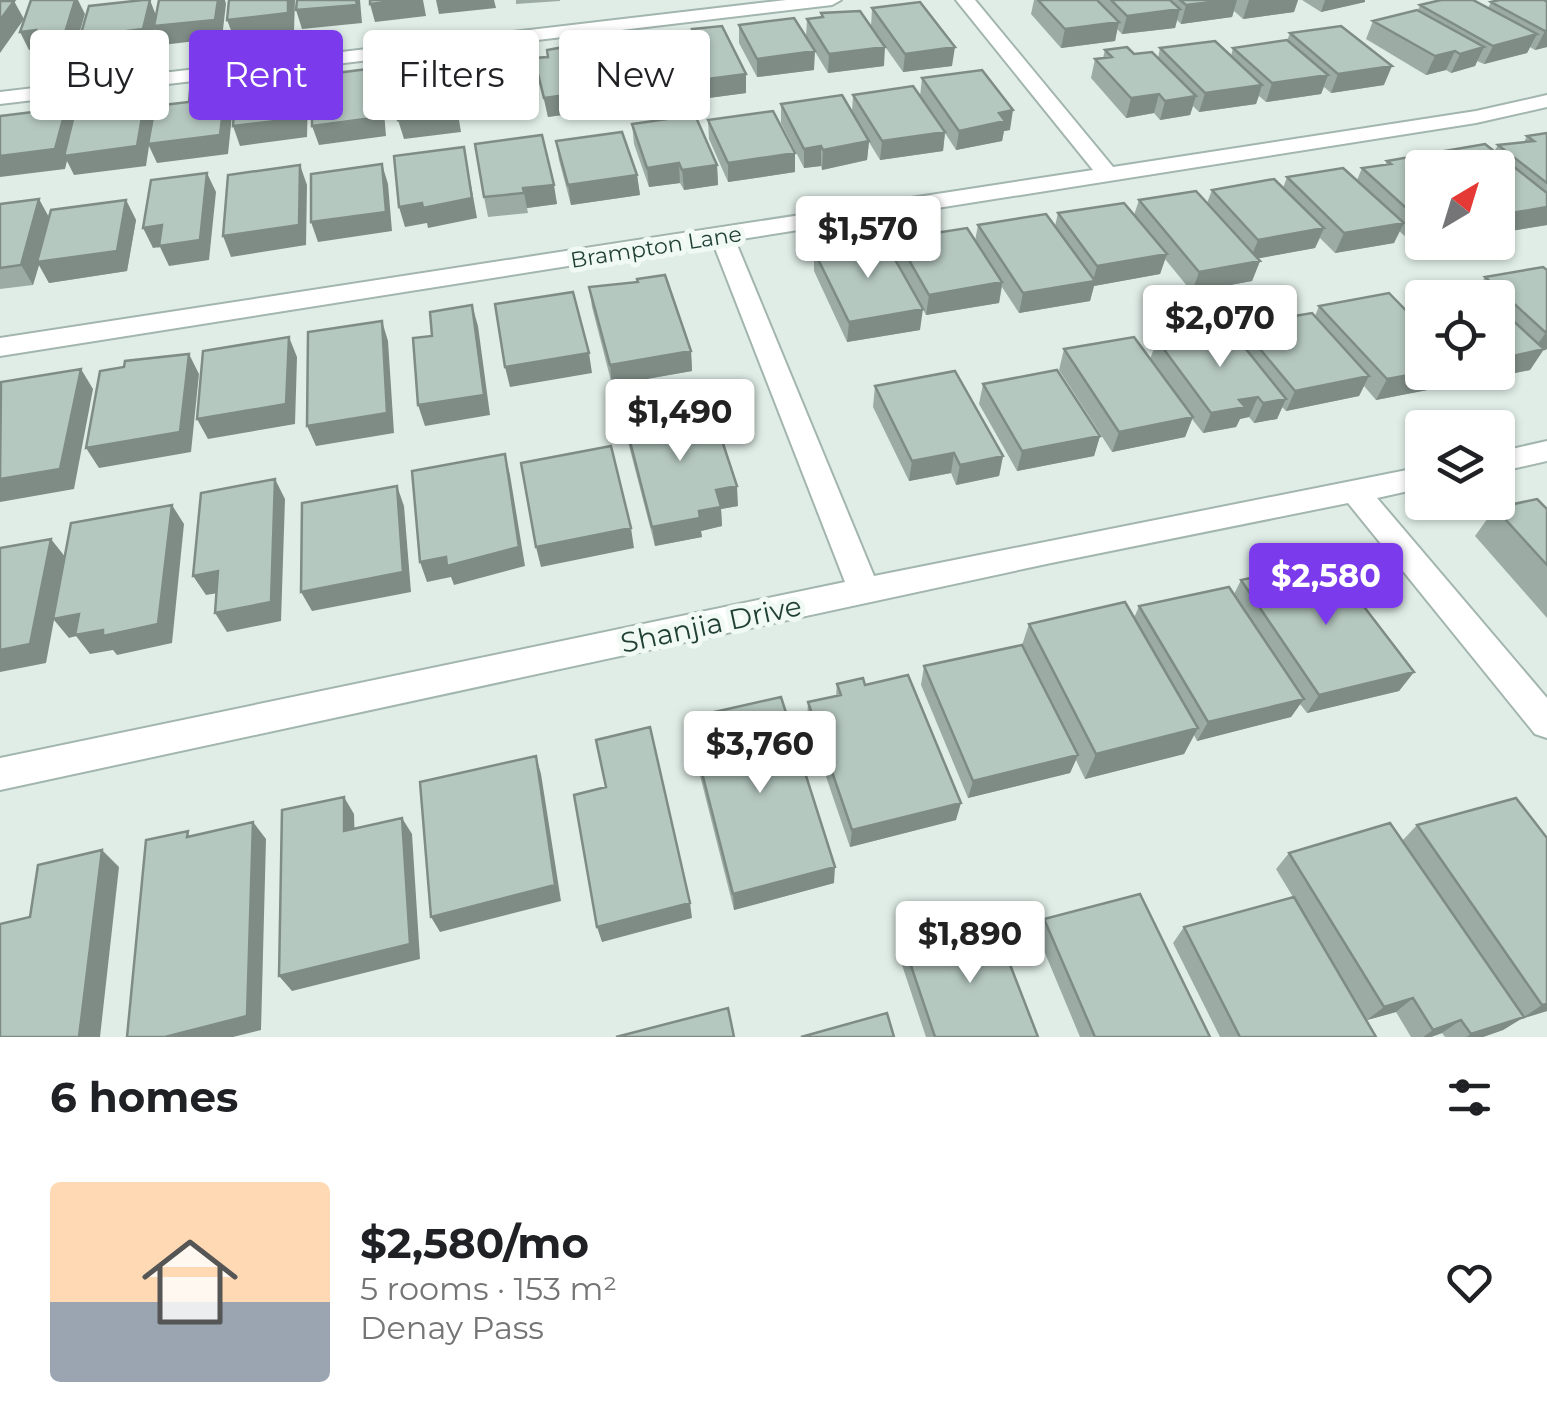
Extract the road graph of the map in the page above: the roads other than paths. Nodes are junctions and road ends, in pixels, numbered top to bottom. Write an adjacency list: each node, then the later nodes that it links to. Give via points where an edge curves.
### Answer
1 (832, 0): 3 (street)
2 (965, 0): 5 (street)
3 (0, 98)
4 (1547, 102): 5 (street, Brampton Lane)
5 (1107, 173): 6 (street, Brampton Lane)
6 (722, 237): 7 (street, Brampton Lane); 12 (street)
7 (0, 347)
8 (1547, 451): 9 (street)
9 (1515, 458)
10 (1405, 482): 11 (street, Shanjia Drive)
11 (1356, 493): 12 (street, Shanjia Drive); 13 (street)
12 (864, 591): 14 (street, Shanjia Drive)
13 (1547, 723)
14 (0, 774)

